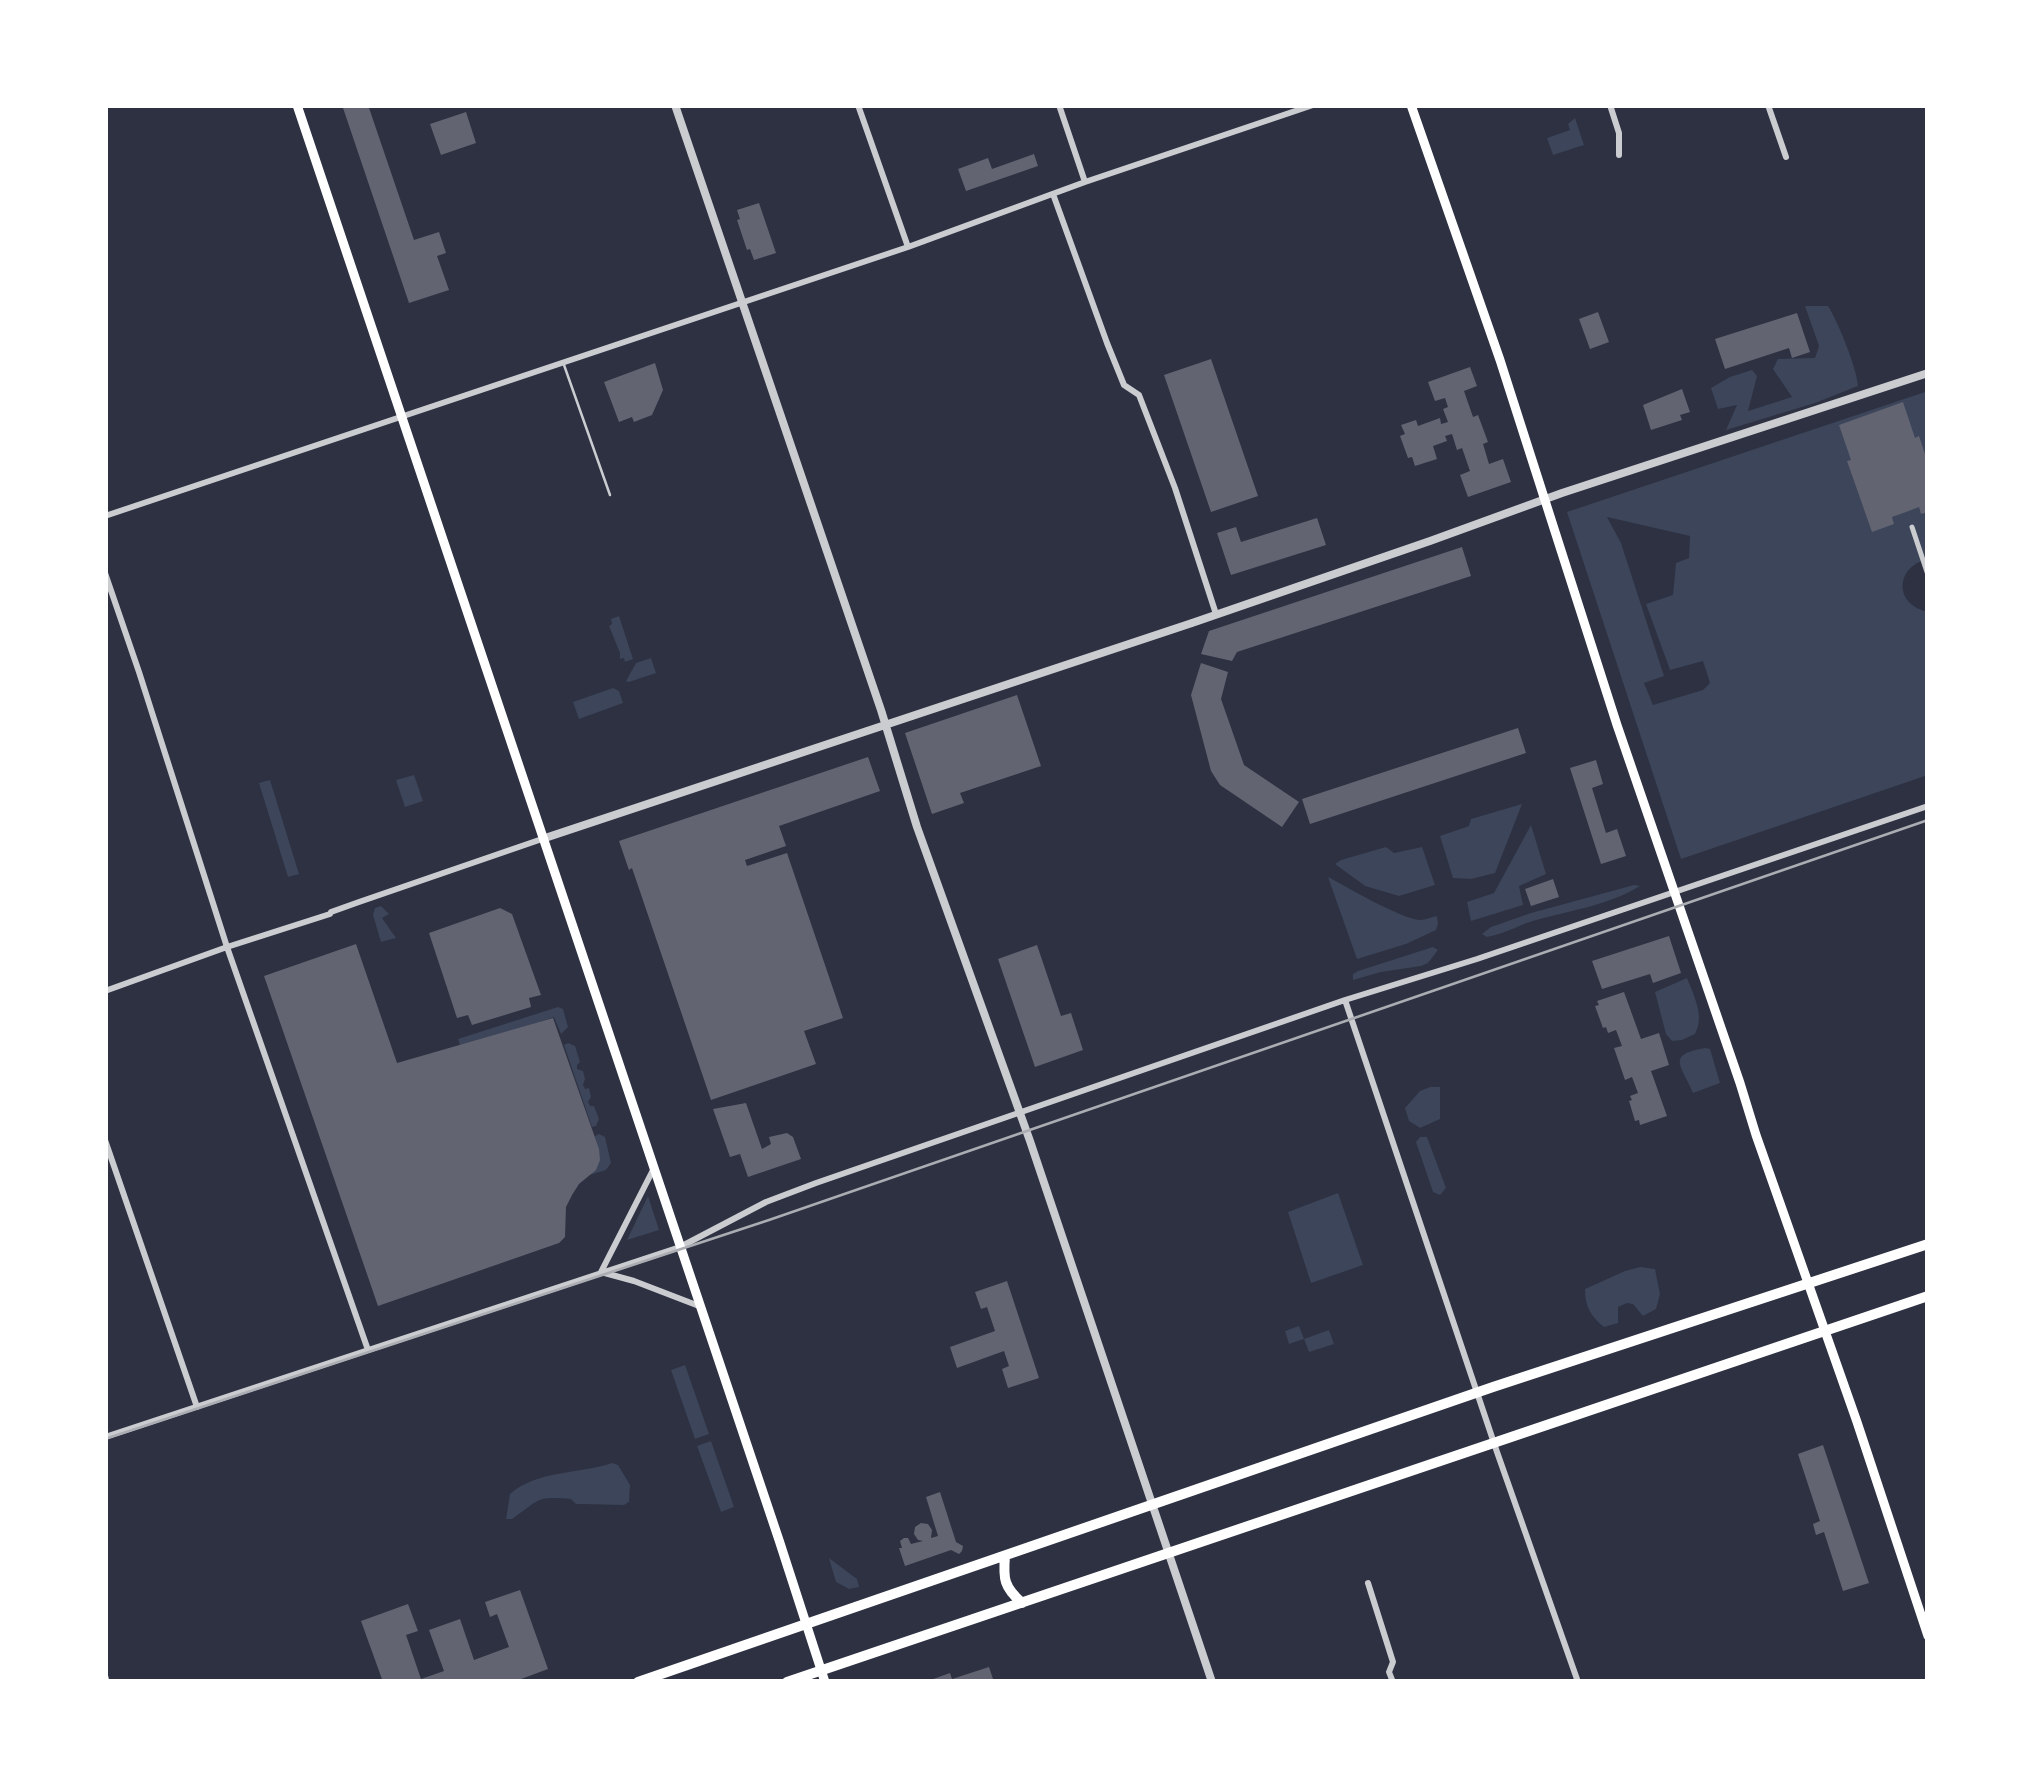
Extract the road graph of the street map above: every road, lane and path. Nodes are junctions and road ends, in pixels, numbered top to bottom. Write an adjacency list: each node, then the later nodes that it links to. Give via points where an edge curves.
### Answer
1 (297, 105): 17 (main road)
2 (675, 105): 14 (street)
3 (858, 105): 13 (street)
4 (1060, 105): 11 (street)
5 (1312, 105): 11 (street)
6 (1411, 105): 19 (main road)
7 (1610, 105): 9 (street)
8 (1768, 105): 10 (street)
9 (1618, 155)
10 (1786, 157)
11 (1084, 182): 12 (street)
12 (1053, 194): 13 (street); 24 (street, via 1112,357 1124,384 1138,395 1169,473)
13 (908, 247): 14 (street)
14 (743, 301): 15 (street); 25 (street)
15 (564, 364): 17 (street); 18 (lane)
16 (1928, 373): 19 (street)
17 (402, 418): 20 (street); 27 (main road)
18 (610, 495)
19 (1544, 498): 24 (street); 28 (main road)
20 (105, 516)
21 (1912, 527): 23 (street)
22 (105, 574): 29 (street)
23 (1928, 574)
24 (1216, 614): 25 (street)
25 (885, 726): 27 (street); 32 (street)
26 (1928, 806): 28 (street)
27 (542, 839): 29 (street); 34 (main road)
28 (1675, 892): 31 (street); 38 (main road)
29 (227, 946): 30 (street); 42 (street)
30 (105, 991)
31 (1345, 1000): 32 (street); 43 (street)
32 (1019, 1112): 36 (street, via 766,1202); 47 (street)
33 (105, 1140): 44 (street)
34 (654, 1169): 36 (main road); 37 (street)
35 (1928, 1244): 38 (main road)
36 (680, 1247): 37 (street); 40 (main road)
37 (601, 1272): 40 (street); 42 (street)
38 (1808, 1283): 41 (main road); 43 (main road)
39 (1928, 1296): 41 (main road)
40 (699, 1306): 52 (main road)
41 (1825, 1331): 46 (main road); 53 (main road)
42 (368, 1350): 44 (street)
43 (1478, 1393): 46 (street); 47 (main road)
44 (196, 1407): 45 (street)
45 (105, 1437)
46 (1494, 1443): 48 (main road); 59 (street)
47 (1152, 1506): 48 (street); 49 (main road)
48 (1168, 1552): 51 (main road); 57 (street)
49 (1005, 1556): 51 (main road, via 1009,1591); 52 (main road)
50 (1368, 1583): 58 (street)
51 (1022, 1602): 54 (main road)
52 (806, 1625): 54 (main road); 55 (main road)
53 (1928, 1636)
54 (822, 1676): 56 (main road)
55 (638, 1682)
56 (787, 1682)
57 (1212, 1682)
58 (1393, 1682)
59 (1578, 1682)

